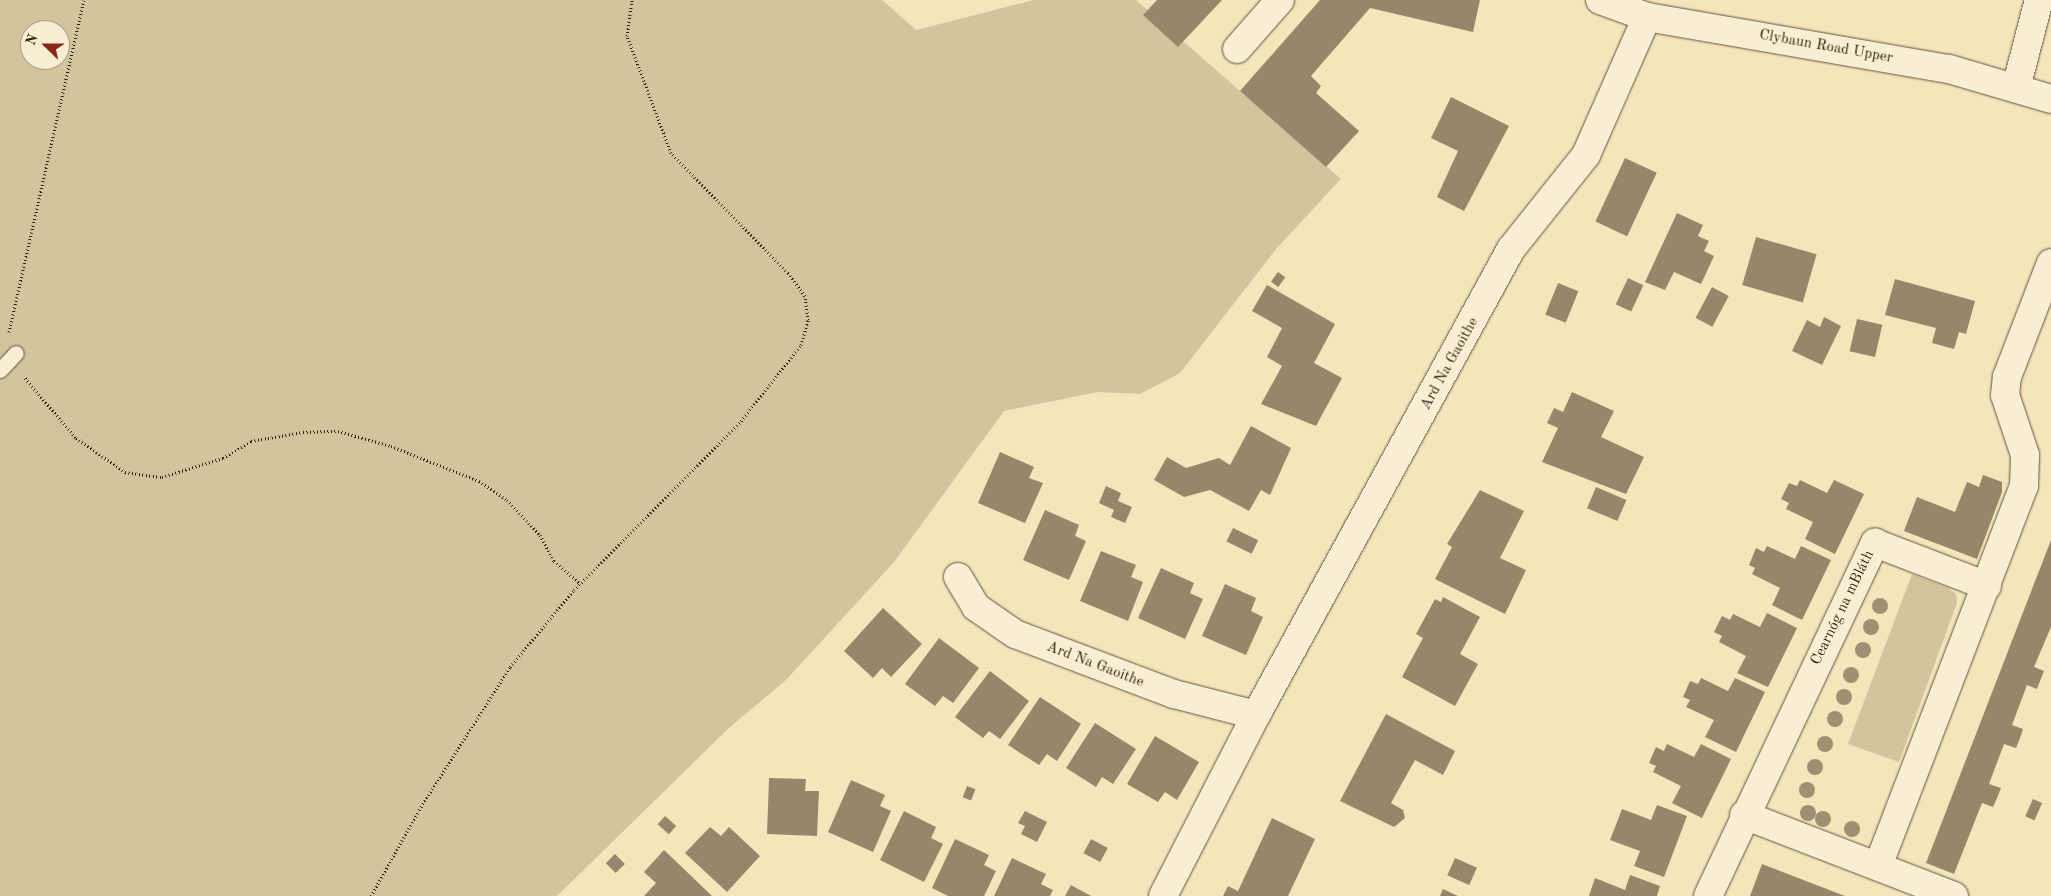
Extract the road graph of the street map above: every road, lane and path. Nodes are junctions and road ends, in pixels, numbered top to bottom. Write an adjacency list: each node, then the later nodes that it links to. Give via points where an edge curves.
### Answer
1 (84, 0): 11 (path, via 8,333)
2 (632, 0): 14 (path, via 627,36 671,153 788,273 805,296 808,320 800,345 741,421)
3 (1280, 0): 7 (street)
4 (1600, 0): 6 (street, Clybaun Road Upper)
5 (2039, 0): 8 (street)
6 (1647, 17): 8 (street, Clybaun Road Upper, via 1949,70); 16 (street, Ard Na Gaoithe, via 1586,155 1511,249)
7 (1237, 49)
8 (2016, 88): 9 (street, Clybaun Road Upper)
9 (2051, 99)
10 (2051, 263): 15 (street, via 2007,377 2008,408 2027,470)
11 (16, 353): 12 (lane); 14 (path, via 32,392 76,438 125,472 162,477 223,458 251,441 303,432 355,434 436,462 507,500 540,535 554,561)
12 (0, 370)
13 (958, 577): 16 (street, Ard Na Gaoithe, via 976,608 1015,634 1174,694)
14 (580, 584): 19 (path, via 510,667 419,810)
15 (1987, 586): 17 (street, Cearnóg na mBláth, via 1875,542); 18 (street)
16 (1256, 715): 20 (street, Ard Na Gaoithe)
17 (1744, 815): 18 (street); 21 (street)
18 (1878, 866): 22 (street)
19 (371, 896)
20 (1163, 896)
21 (1708, 896)
22 (1954, 896)

